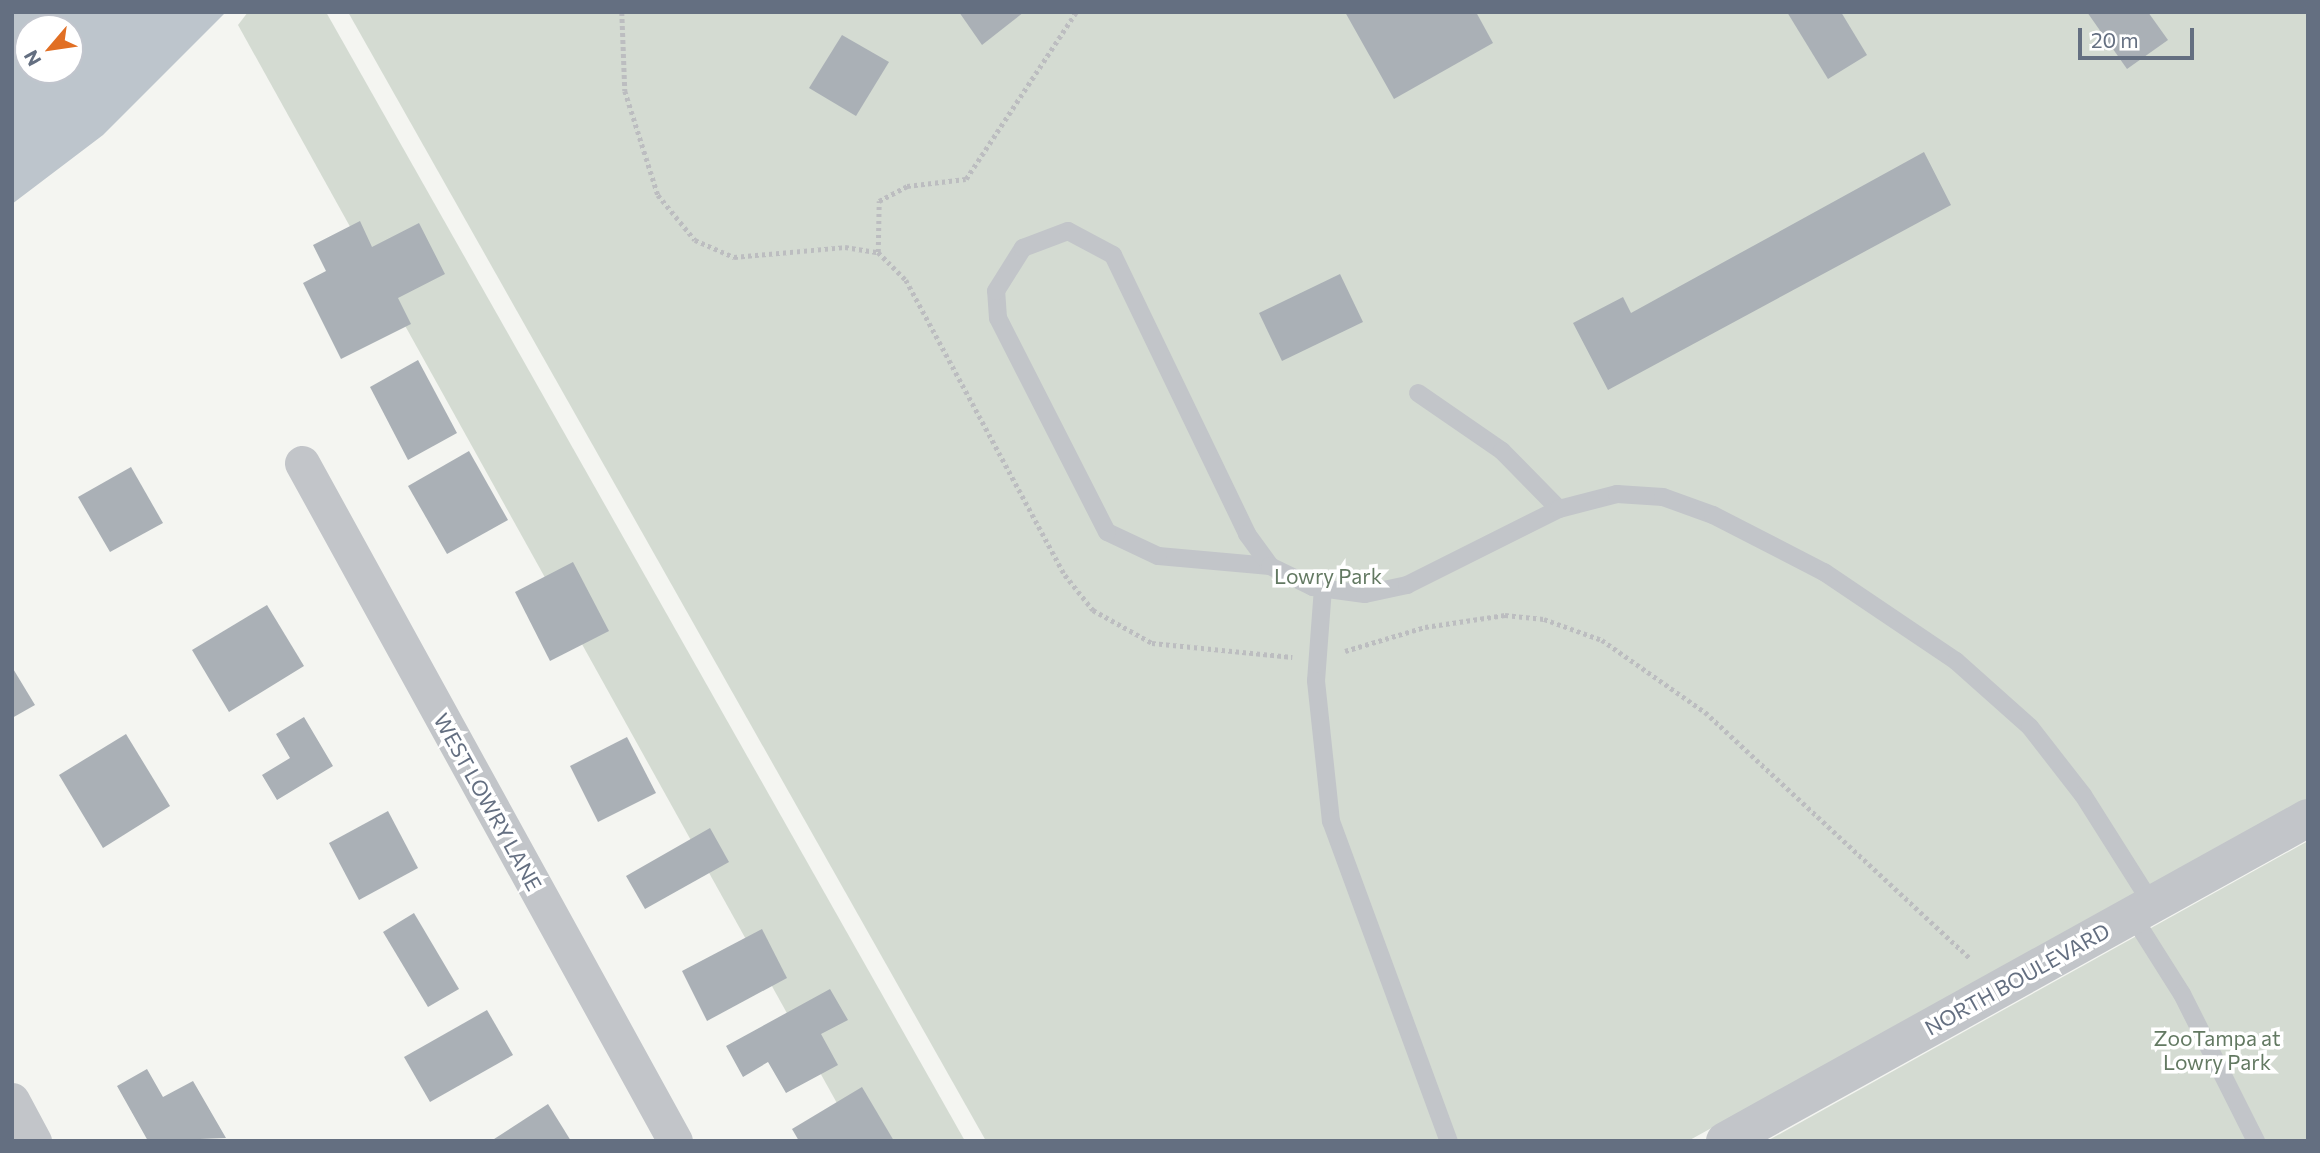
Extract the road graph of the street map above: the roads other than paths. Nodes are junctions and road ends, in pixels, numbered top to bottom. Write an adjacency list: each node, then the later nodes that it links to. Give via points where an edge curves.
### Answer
1 (1419, 393): 3 (lane, via 1502,451)
2 (302, 463): 10 (street, WEST LOWRY LANE)
3 (1559, 509): 5 (lane, via 1407,585 1365,594); 7 (lane, via 1617,495 1663,497 1824,572 1956,661 2030,727 2083,795)
4 (1270, 566): 4 (lane, via 1247,534 1113,255 1069,231 1023,248 996,291 998,318 1107,532 1158,556); 5 (lane)
5 (1323, 588): 11 (lane, via 1318,655 1320,751 1331,821)
6 (2308, 818): 7 (street, NORTH BOULEVARD)
7 (2142, 910): 12 (street, NORTH BOULEVARD); 13 (lane)
8 (12, 1100): 9 (street)
9 (34, 1141)
10 (675, 1141)
11 (1450, 1141)
12 (1725, 1141)
13 (2256, 1141)

